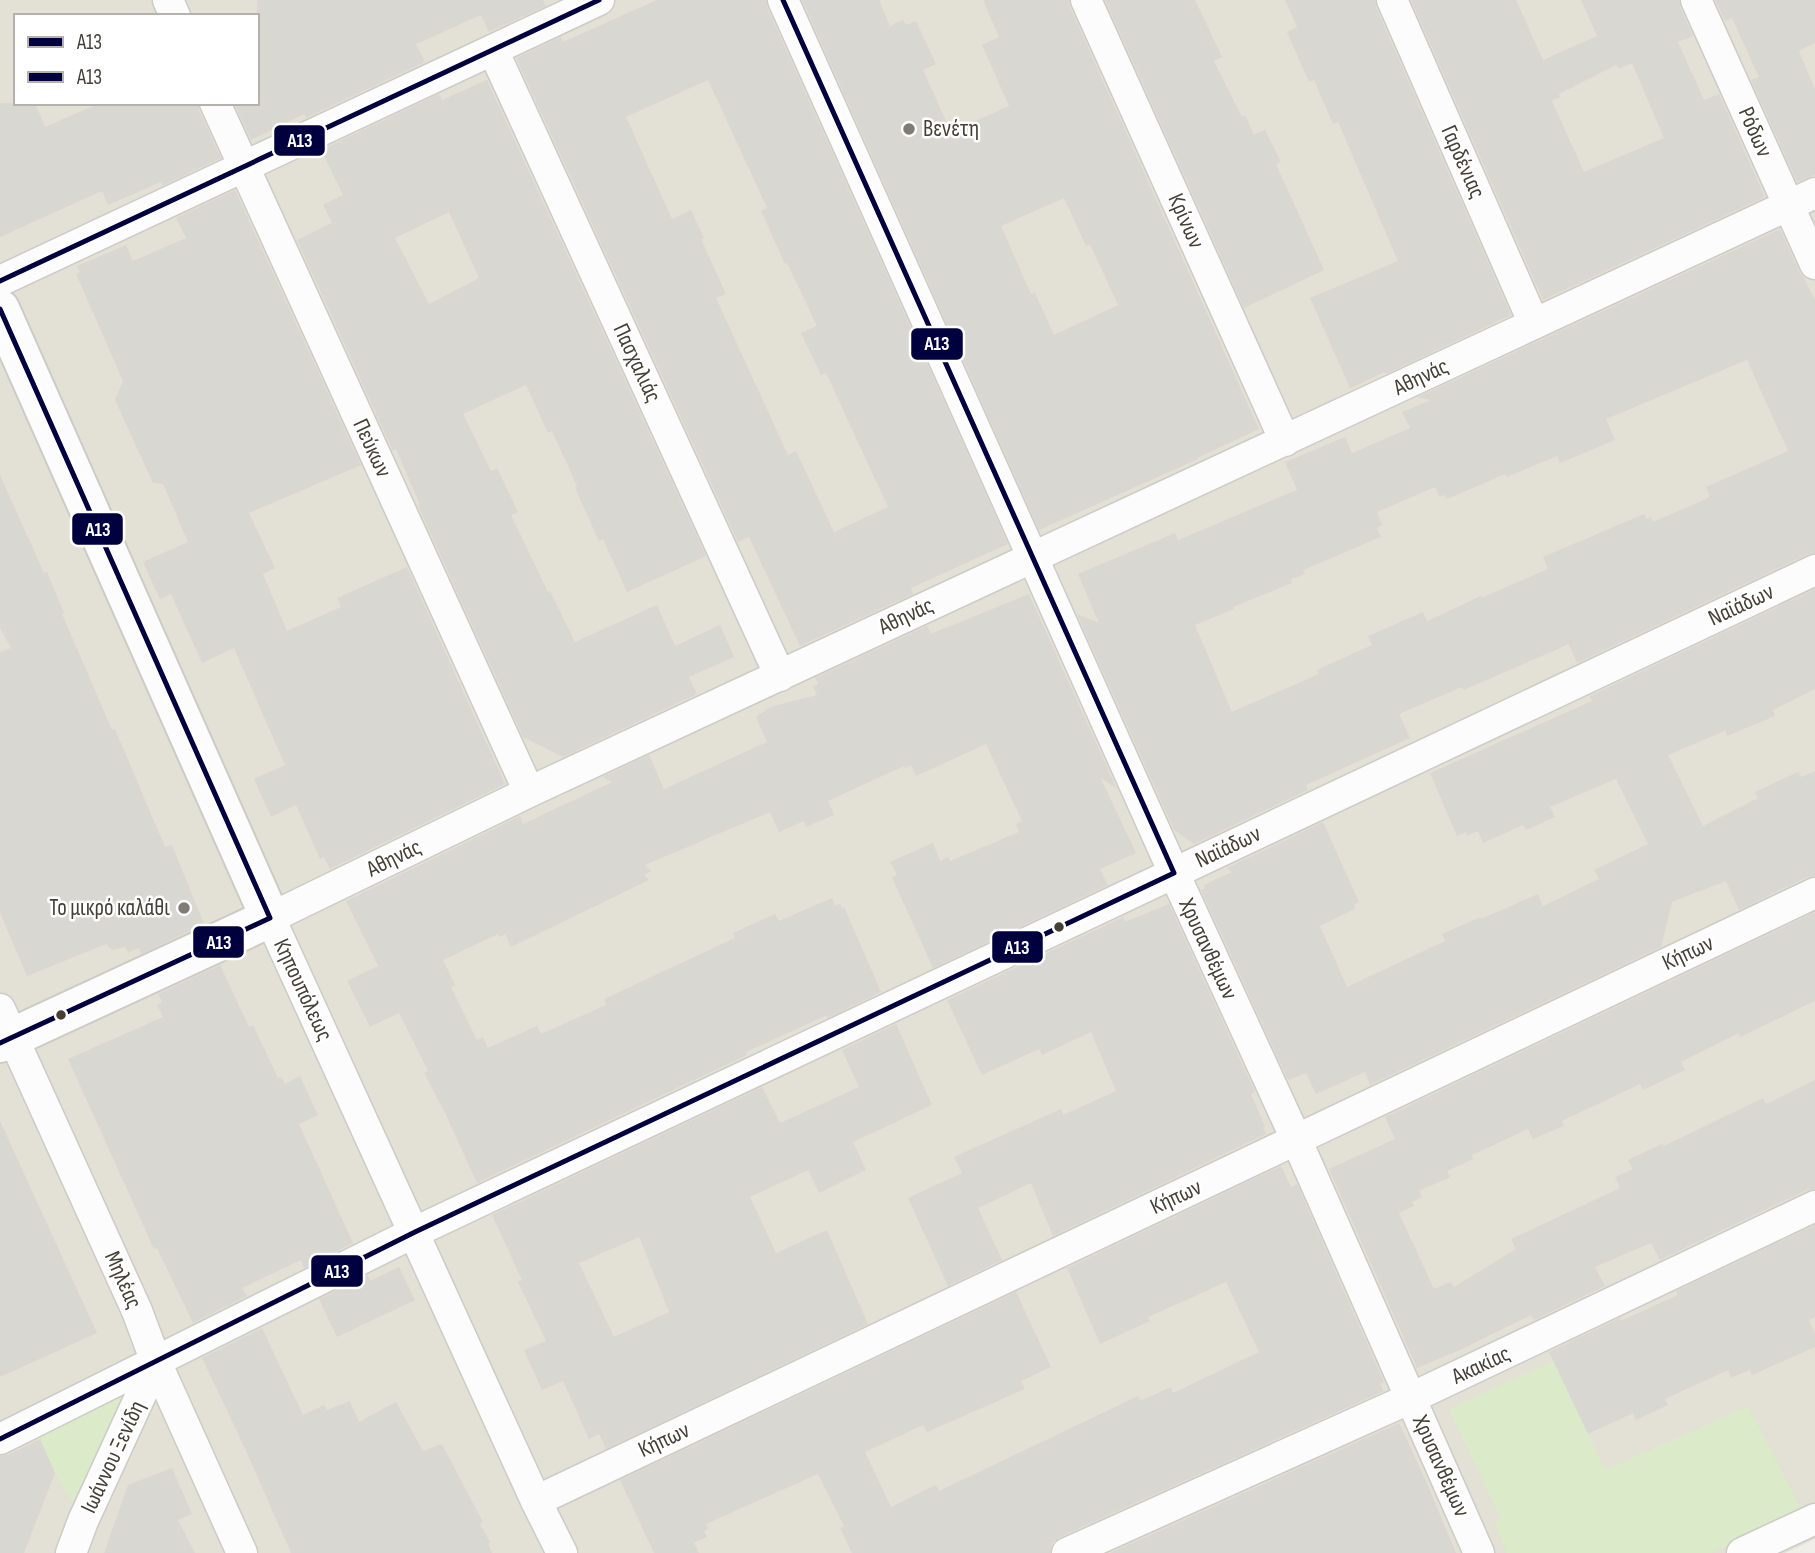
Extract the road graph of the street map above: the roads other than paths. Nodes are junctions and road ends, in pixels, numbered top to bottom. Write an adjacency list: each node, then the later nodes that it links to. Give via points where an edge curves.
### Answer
1 (599, 0): 6 (street)
2 (783, 0): 15 (street, Χρυσανθέμων)
3 (1086, 0): 14 (street, Κρίνων)
4 (1392, 0): 13 (street, Γαρδένιας)
5 (1696, 0): 9 (street, Ρόδων)
6 (493, 50): 8 (street); 17 (street, Πασχαλιάς)
7 (216, 105): 8 (street, Πεύκων)
8 (244, 167): 11 (street); 18 (street, Πεύκων)
9 (1802, 199): 10 (street, Ρόδων); 13 (street, Αθηνάς)
10 (1815, 264)
11 (0, 281)
12 (0, 309): 21 (street, Κηπουπόλεως)
13 (1534, 324): 14 (street, Αθηνάς)
14 (1285, 441): 15 (street, Αθηνάς)
15 (1033, 557): 17 (street, Αθηνάς); 19 (street, Χρυσανθέμων)
16 (1815, 570): 19 (street, Ναϊάδων)
17 (780, 676): 18 (street, Αθηνάς)
18 (529, 792): 21 (street, Αθηνάς)
19 (1174, 873): 23 (street, Χρυσανθέμων); 25 (street, Ναϊάδων)
20 (1815, 892): 23 (street, Κήπων)
21 (270, 918): 22 (street, Αθηνάς); 25 (street, Κηπουπόλεως)
22 (4, 1030): 26 (street, Μηλέας, via 137,1311)
23 (1296, 1139): 27 (street, Χρυσανθέμων); 29 (street, Κήπων)
24 (1815, 1206): 27 (street, Ακακίας)
25 (415, 1232): 26 (street, Ναϊάδων); 29 (street, Κηπουπόλεως)
26 (156, 1362): 28 (street, Ναϊάδων); 31 (street, Ιωάννου Ξενίδη); 32 (street, Μηλέας)
27 (1411, 1398): 34 (street, Ακακίας); 35 (street, Χρυσανθέμων)
28 (0, 1439)
29 (536, 1501): 33 (street, Κηπουπόλεως)
30 (1815, 1519): 36 (street)
31 (71, 1553)
32 (242, 1553)
33 (562, 1553)
34 (1067, 1553)
35 (1479, 1553)
36 (1742, 1553)

